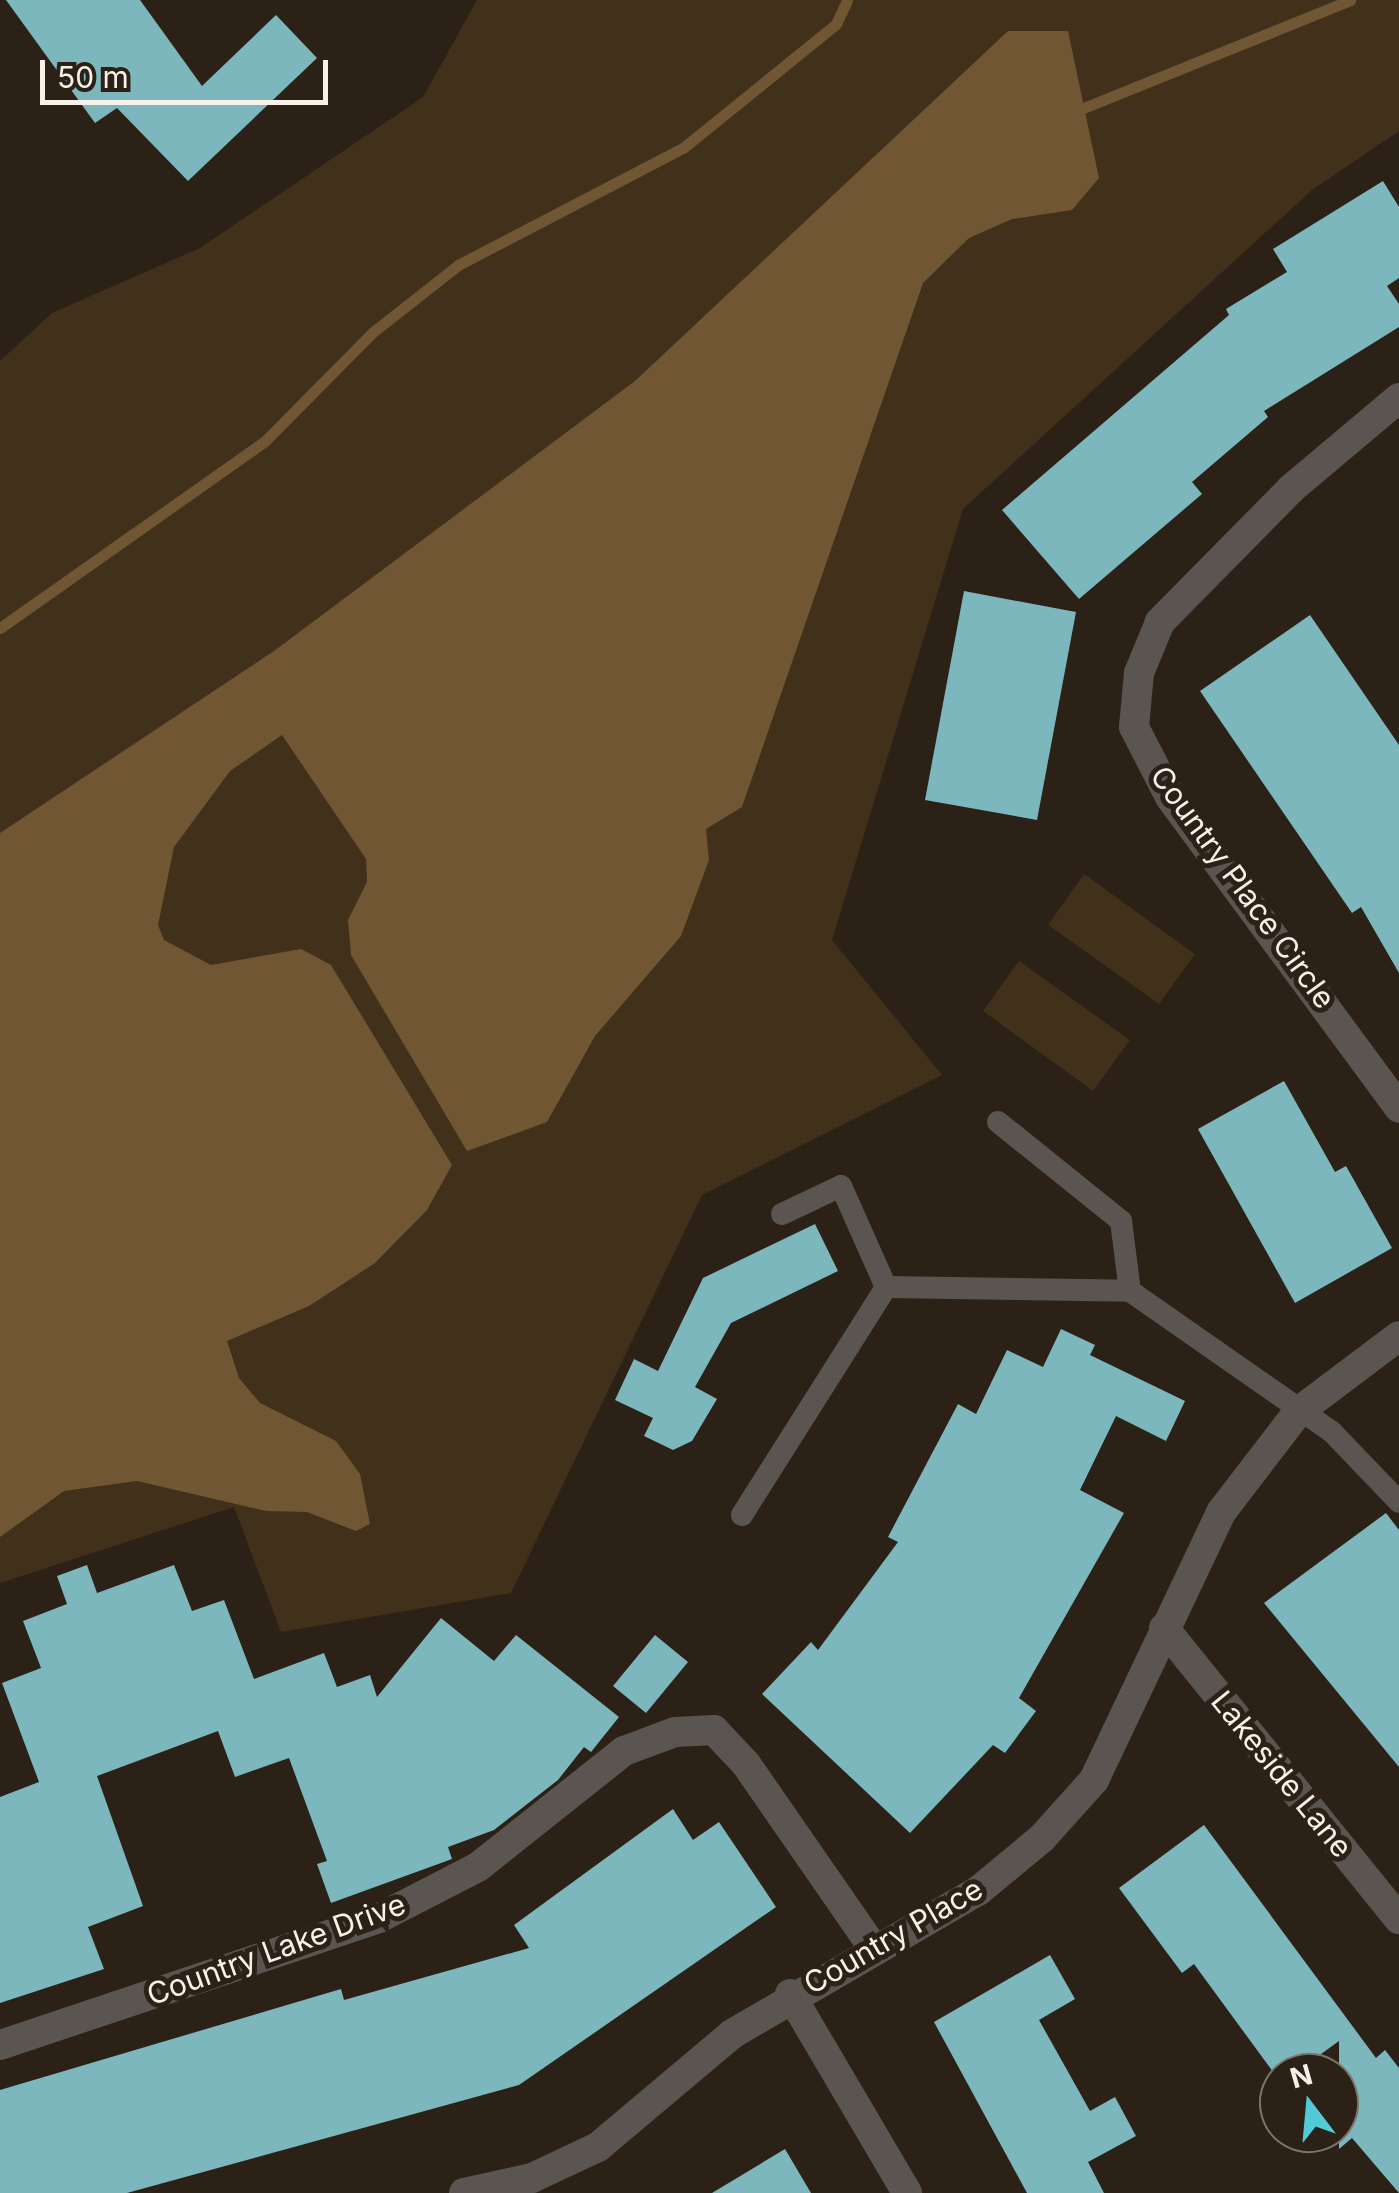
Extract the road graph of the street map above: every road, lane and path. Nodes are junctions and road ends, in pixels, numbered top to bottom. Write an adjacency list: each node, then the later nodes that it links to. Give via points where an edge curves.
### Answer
1 (1399, 398): 2 (street, Country Place Circle, via 1291,489 1160,622 1138,673 1134,727 1170,796)
2 (1399, 1108)
3 (998, 1122): 6 (lane, via 1121,1222)
4 (782, 1214): 5 (lane, via 842,1186)
5 (886, 1287): 6 (lane); 10 (lane)
6 (1130, 1291): 8 (lane)
7 (1399, 1336): 8 (street, Country Place)
8 (1298, 1412): 9 (lane, via 1331,1431); 11 (street, Country Place, via 1222,1511)
9 (1399, 1502)
10 (742, 1515)
11 (1164, 1628): 12 (street, Lakeside Lane); 13 (street, Country Place, via 1094,1780 1042,1838 978,1891)
12 (1399, 1920)
13 (875, 1950): 14 (street, Country Place); 15 (street, Country Lake Drive, via 746,1764 714,1730 675,1732 624,1751 478,1867 379,1918)
14 (790, 1994): 16 (street, Country Place, via 598,2147 532,2178); 17 (street)
15 (0, 2045)
16 (464, 2193)
17 (907, 2193)

